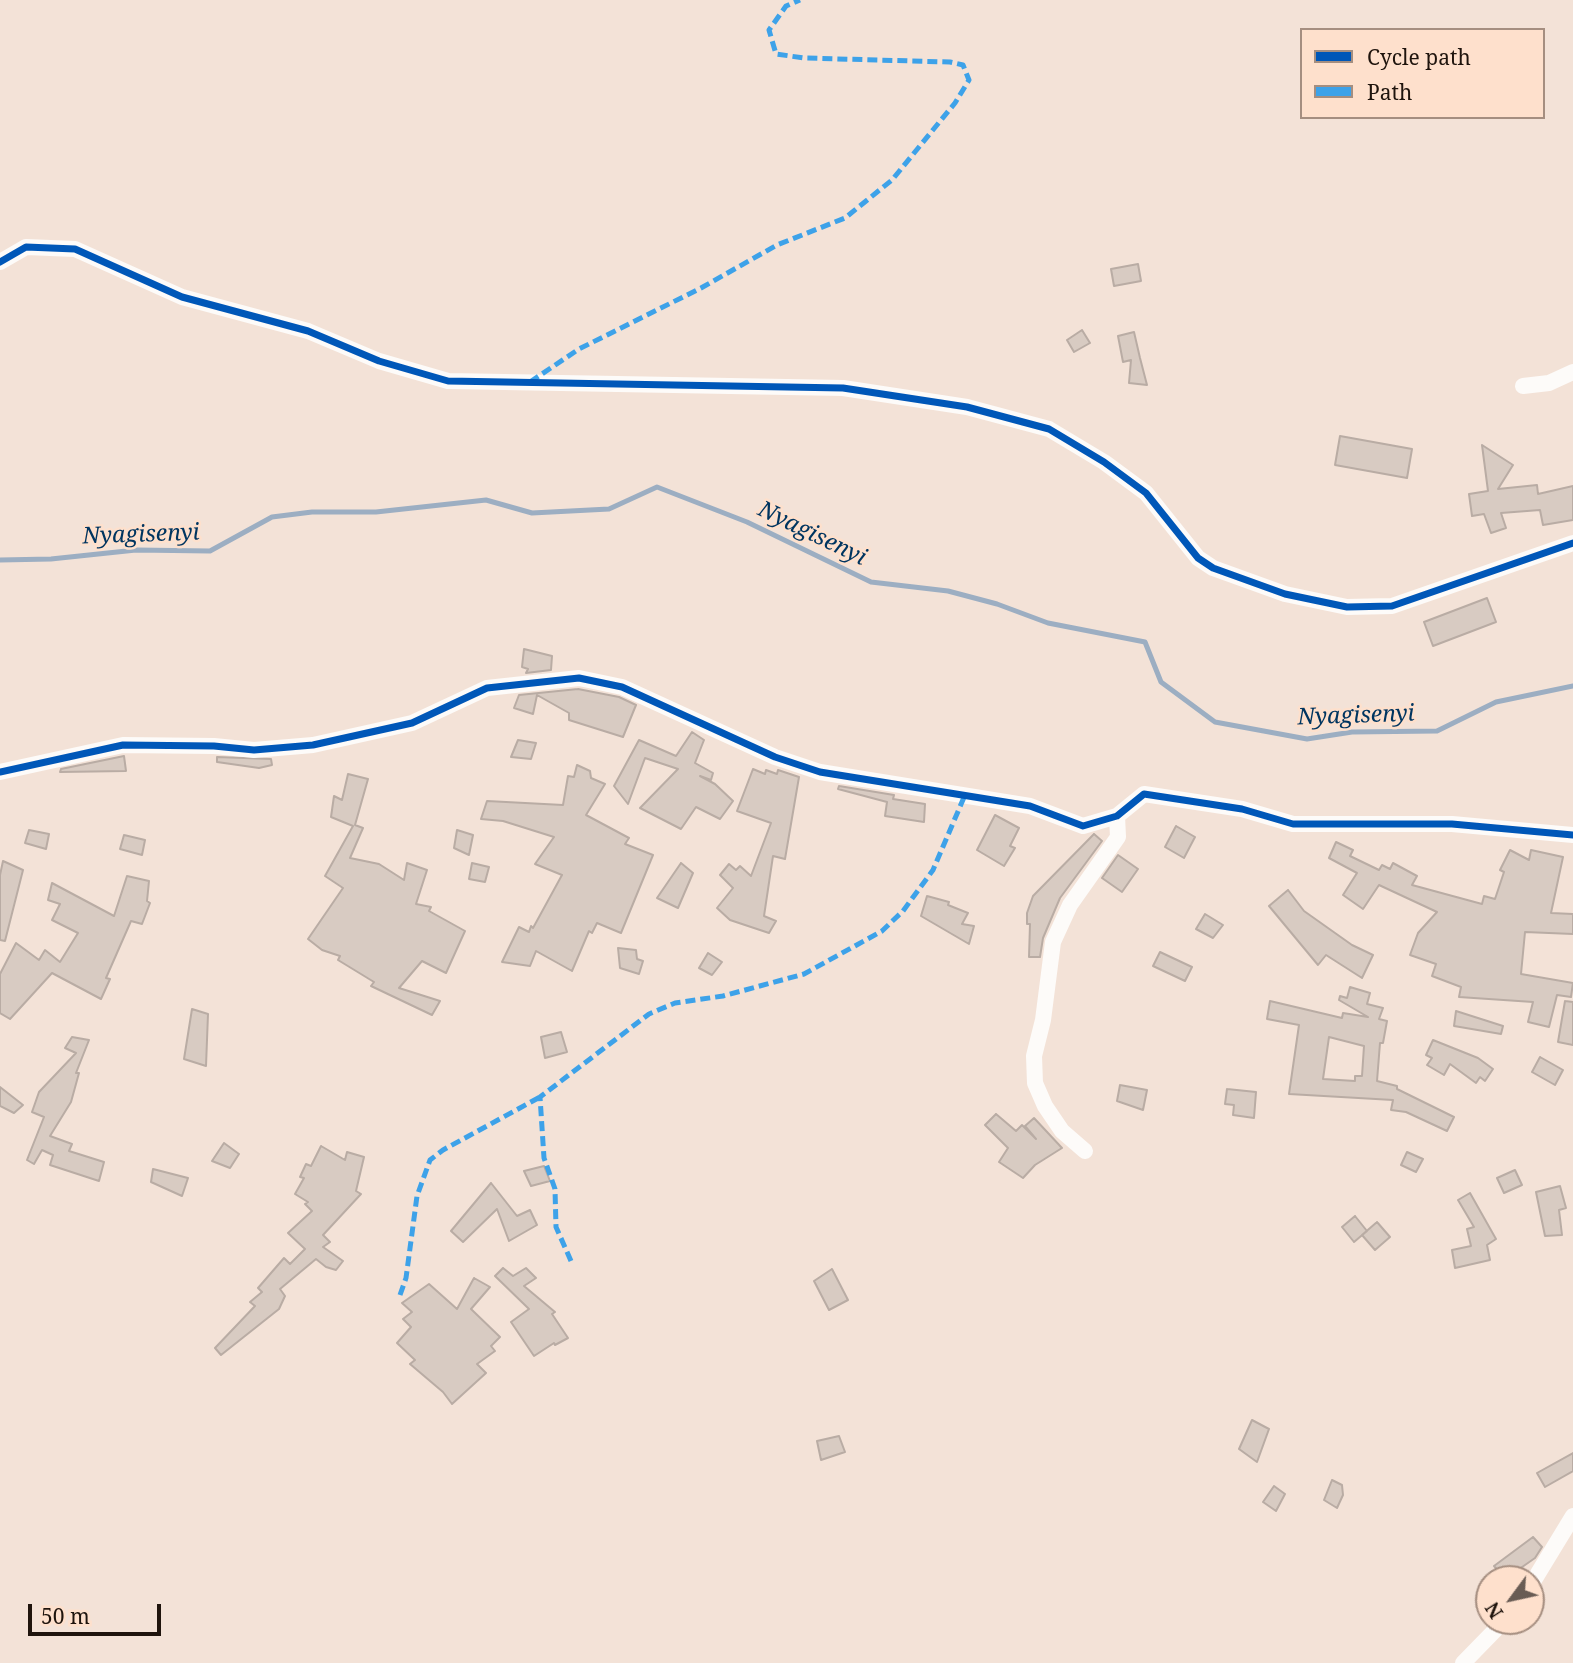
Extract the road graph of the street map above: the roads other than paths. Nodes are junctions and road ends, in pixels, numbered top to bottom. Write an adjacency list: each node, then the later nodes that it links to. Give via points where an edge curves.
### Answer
1 (0, 262): 4 (street, via 26,247 75,249 182,297 308,331 379,361 448,381 843,388 967,407 1049,429 1104,462 1146,493 1198,558 1213,568 1285,594 1347,607 1392,606)
2 (1573, 372): 3 (street, via 1549,383)
3 (1523, 386)
4 (1573, 543)
5 (0, 772): 6 (street, via 123,745 254,750 313,746 412,723 487,688 579,678 609,682 775,757 820,772 1030,806 1083,826)
6 (1117, 816): 7 (street, via 1144,794 1241,809 1293,824 1452,824); 8 (street, via 1118,837 1070,905 1053,942 1034,1056 1035,1083 1045,1106 1062,1131)
7 (1573, 835)
8 (1085, 1150)
9 (1573, 1516): 10 (street)
10 (1543, 1565)
11 (1490, 1635): 12 (street)
12 (1463, 1663)

